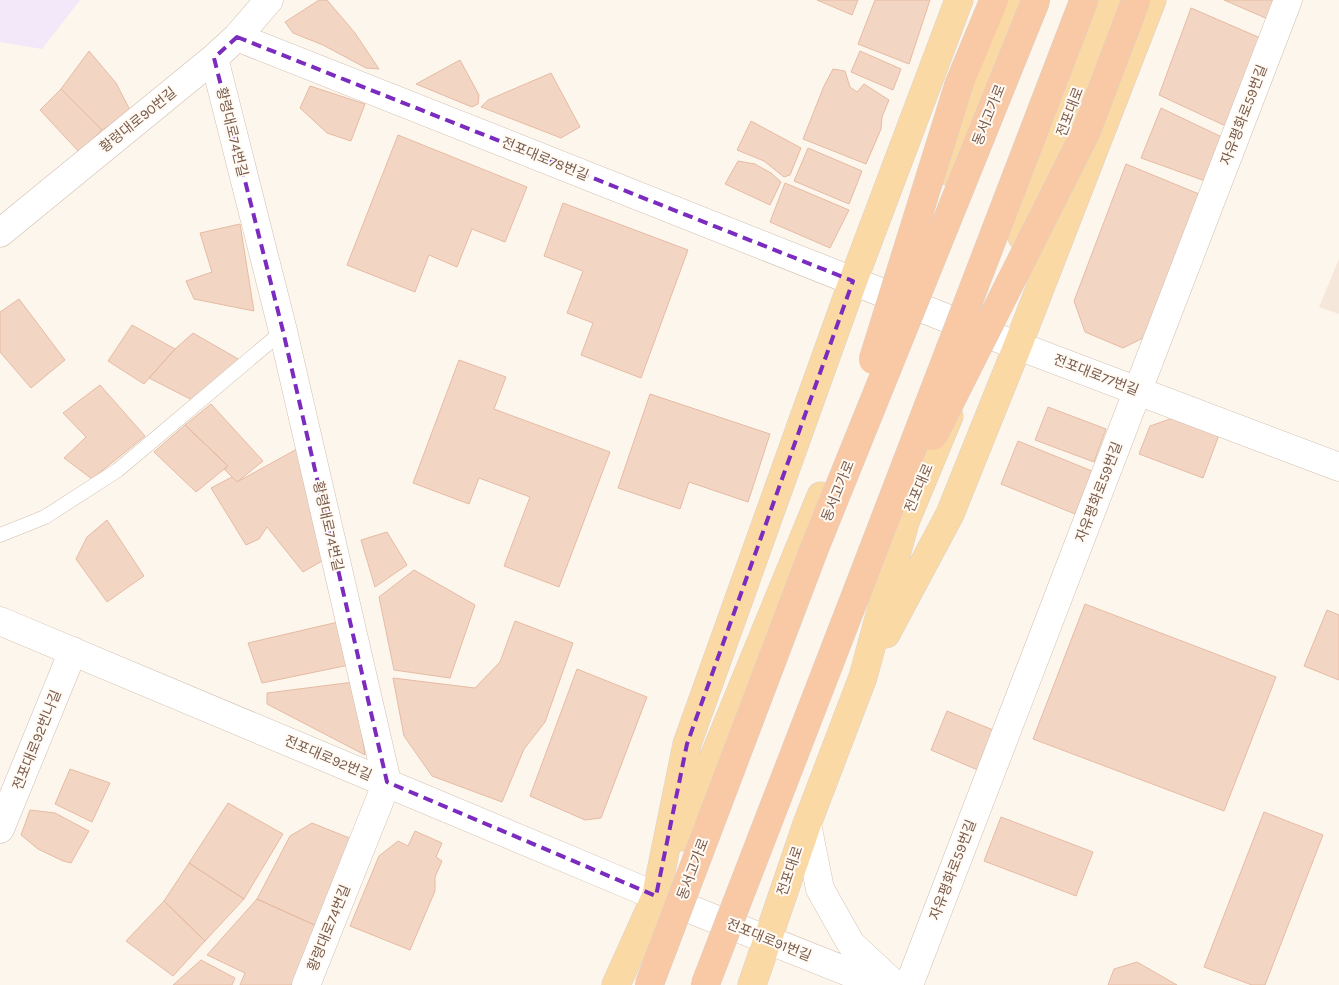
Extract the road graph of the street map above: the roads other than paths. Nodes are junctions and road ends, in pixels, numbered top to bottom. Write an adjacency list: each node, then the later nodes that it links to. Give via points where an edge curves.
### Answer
1 (269, 0): 11 (street, 황령대로90번길)
2 (960, 0): 14 (main road)
3 (994, 0): 22 (highway, bridge, via 959,84)
4 (1020, 0): 15 (main road)
5 (1036, 0): 22 (highway, 동서고가로, bridge)
6 (1084, 0): 23 (highway, bridge)
7 (1114, 0): 17 (main road, 전포대로)
8 (1136, 0): 23 (highway, bridge, via 1086,132)
9 (1152, 0): 18 (main road)
10 (1288, 0): 19 (street, 자유평화로59번길)
11 (237, 36): 12 (street, 황령대로90번길); 14 (street, 전포대로78번길)
12 (214, 58): 13 (street, 황령대로90번길); 16 (street, 황령대로74번길)
13 (0, 233)
14 (853, 281): 15 (street, 전포대로77번길); 30 (main road, via 687,744)
15 (902, 300): 17 (street, 전포대로77번길); 30 (main road)
16 (283, 331): 21 (lane, via 118,470 45,517); 27 (street, 황령대로74번길)
17 (984, 333): 18 (street, 전포대로77번길); 26 (main road, 전포대로, via 905,522)
18 (1018, 346): 19 (street, 전포대로77번길); 26 (main road, via 950,514)
19 (1137, 392): 20 (street, 전포대로77번길); 39 (street, 자유평화로59번길)
20 (1339, 467)
21 (0, 535)
22 (815, 548): 34 (highway, 동서고가로, bridge)
23 (865, 571): 35 (highway, bridge)
24 (0, 621): 25 (street, 전포대로92번길)
25 (73, 652): 27 (street, 전포대로92번길); 29 (street, 전포대로92번나길)
26 (863, 677): 28 (main road, 전포대로)
27 (387, 782): 30 (street, 전포대로92번길); 32 (street, 황령대로74번길)
28 (807, 824): 31 (main road, 전포대로); 38 (street, via 820,889 851,944)
29 (0, 829)
30 (656, 896): 31 (street, 전포대로91번길); 33 (main road)
31 (767, 939): 36 (main road, 전포대로); 37 (street, 전포대로91번길)
32 (306, 985)
33 (616, 985)
34 (649, 985)
35 (705, 985)
36 (752, 985)
37 (881, 985)
38 (895, 985)
39 (909, 985)

